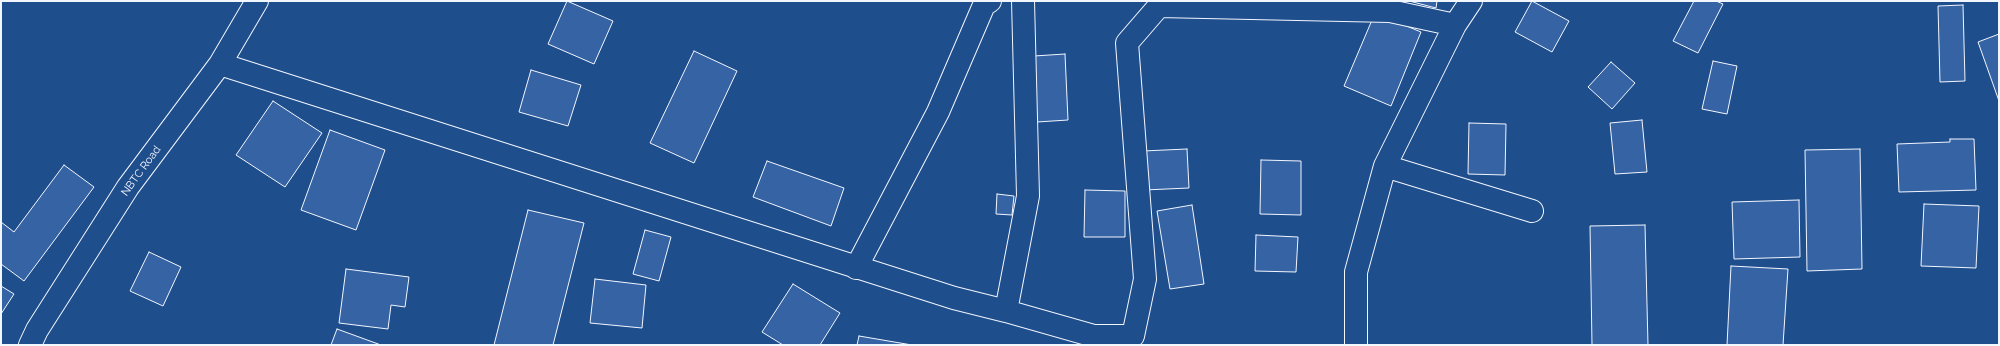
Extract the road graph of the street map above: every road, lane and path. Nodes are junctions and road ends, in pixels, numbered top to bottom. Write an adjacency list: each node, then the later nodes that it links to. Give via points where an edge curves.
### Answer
1 (257, 1): 7 (street, NBTC Road)
2 (990, 1): 10 (street, via 984,5 938,112)
3 (1023, 1): 11 (street, via 1028,196)
4 (1471, 1): 6 (street)
5 (1159, 4): 6 (street, via 1390,11); 11 (street, via 1127,43 1145,280 1133,336 1094,336)
6 (1455, 25): 8 (street)
7 (220, 64): 10 (street); 12 (street, NBTC Road, via 128,187)
8 (1384, 166): 9 (street); 13 (street, via 1356,272)
9 (1532, 211)
10 (856, 268): 11 (street, via 954,298)
11 (1006, 310)
12 (30, 345)
13 (1356, 345)

